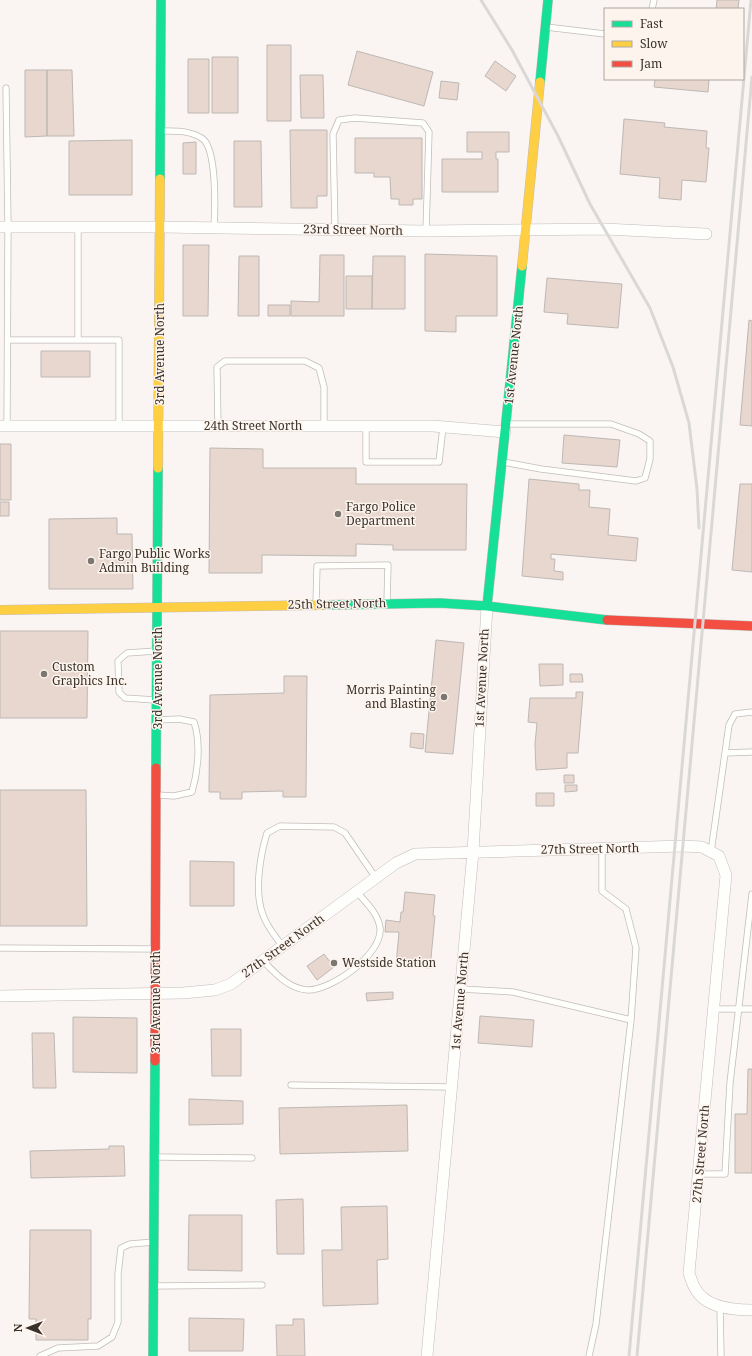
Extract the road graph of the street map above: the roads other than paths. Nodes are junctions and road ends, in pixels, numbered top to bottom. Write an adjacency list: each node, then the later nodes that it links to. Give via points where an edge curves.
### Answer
1 (161, 0): 6 (street, 3rd Avenue North)
2 (548, 0): 3 (street, 1st Avenue North)
3 (545, 27): 4 (lane); 13 (street, 1st Avenue North)
4 (604, 34)
5 (6, 88): 7 (lane)
6 (160, 131): 9 (street, 3rd Avenue North); 10 (lane, via 187,132 204,140 211,154)
7 (4, 227): 8 (street, 23rd Street North); 15 (lane)
8 (78, 227): 9 (street, 23rd Street North); 16 (lane)
9 (160, 227): 10 (street, 23rd Street North); 19 (street, 3rd Avenue North)
10 (214, 228): 11 (street, 23rd Street North)
11 (335, 230): 12 (street, 23rd Street North); 12 (lane, via 333,134 339,120 354,118 423,123 429,132)
12 (426, 231): 13 (street, 23rd Street North)
13 (526, 231): 14 (street, 23rd Street North, via 604,229); 24 (street, 1st Avenue North)
14 (706, 234)
15 (8, 340): 16 (lane); 17 (lane)
16 (78, 340): 18 (lane, via 119,340)
17 (3, 426): 18 (street, 24th Street North)
18 (119, 426): 19 (street, 24th Street North)
19 (159, 426): 20 (street, 24th Street North); 29 (street, 3rd Avenue North)
20 (218, 426): 21 (street, 24th Street North); 21 (lane, via 217,367 225,360 305,362 319,368 324,386)
21 (324, 426): 22 (street, 24th Street North)
22 (366, 426): 23 (street, 24th Street North); 23 (lane, via 366,462 439,462)
23 (443, 427): 24 (street, 24th Street North)
24 (506, 428): 25 (street, 1st Avenue North); 25 (lane, via 611,424 639,434 650,441 650,459 645,478 636,481)
25 (503, 462): 28 (street, 1st Avenue North)
26 (387, 603): 27 (street, 25th Street North); 27 (lane, via 388,565 317,566); 28 (street, 25th Street North, via 440,602)
27 (316, 605): 29 (street, 25th Street North)
28 (487, 606): 31 (street, 25th Street North, via 590,619); 40 (street, 1st Avenue North)
29 (158, 607): 30 (street, 25th Street North); 32 (street, 3rd Avenue North)
30 (0, 610)
31 (752, 626)
32 (158, 651): 33 (street, 3rd Avenue North); 33 (lane, via 127,653 118,660 119,692 125,698)
33 (158, 700): 35 (street, 3rd Avenue North)
34 (752, 712): 37 (lane, via 735,714 729,725)
35 (158, 720): 38 (street, 3rd Avenue North); 38 (lane, via 179,719 194,722 198,733 196,777 192,792 174,796)
36 (752, 752): 37 (lane)
37 (725, 753): 41 (lane)
38 (157, 795): 47 (street, 3rd Avenue North)
39 (602, 848): 40 (street, 27th Street North); 41 (street, 27th Street North, via 702,847); 55 (lane, via 602,890 626,909 636,948)
40 (473, 852): 42 (street, 27th Street North, via 415,854 396,863); 49 (street, 1st Avenue North)
41 (711, 852): 52 (street, 27th Street North, via 719,856 726,875)
42 (376, 878): 43 (street, 27th Street North); 45 (lane, via 345,833 334,827 280,826 267,833 260,855 259,892 262,914)
43 (358, 892): 45 (street, 27th Street North); 48 (lane, via 375,914 380,929 376,946 349,972 327,986 309,990 284,981)
44 (752, 894): 53 (lane)
45 (283, 947): 48 (street, 27th Street North)
46 (0, 948): 47 (lane)
47 (156, 949): 50 (street, 3rd Avenue North)
48 (263, 961): 50 (street, 27th Street North, via 231,984 215,990)
49 (461, 989): 55 (lane, via 513,992); 57 (street, 1st Avenue North)
50 (156, 993): 51 (street, 27th Street North); 58 (street, 3rd Avenue North)
51 (0, 996)
52 (714, 1009): 53 (lane); 60 (street, 27th Street North)
53 (740, 1009): 54 (lane); 60 (lane, via 730,1084 725,1174)
54 (752, 1009)
55 (631, 1020): 69 (lane, via 596,1324)
56 (291, 1086): 57 (lane)
57 (452, 1087): 68 (street, 1st Avenue North)
58 (155, 1156): 59 (lane); 61 (street, 3rd Avenue North)
59 (252, 1158)
60 (699, 1174): 64 (street, 27th Street North, via 690,1273 695,1289 708,1302)
61 (155, 1242): 63 (street, 3rd Avenue North); 66 (lane, via 130,1244 121,1248 118,1322 112,1337 98,1346 58,1348)
62 (262, 1285): 63 (lane)
63 (154, 1286): 67 (street, 3rd Avenue North)
64 (720, 1306): 65 (street, 27th Street North, via 735,1310); 70 (lane)
65 (752, 1310)
66 (40, 1356)
67 (153, 1356)
68 (427, 1356)
69 (589, 1356)
70 (721, 1356)

